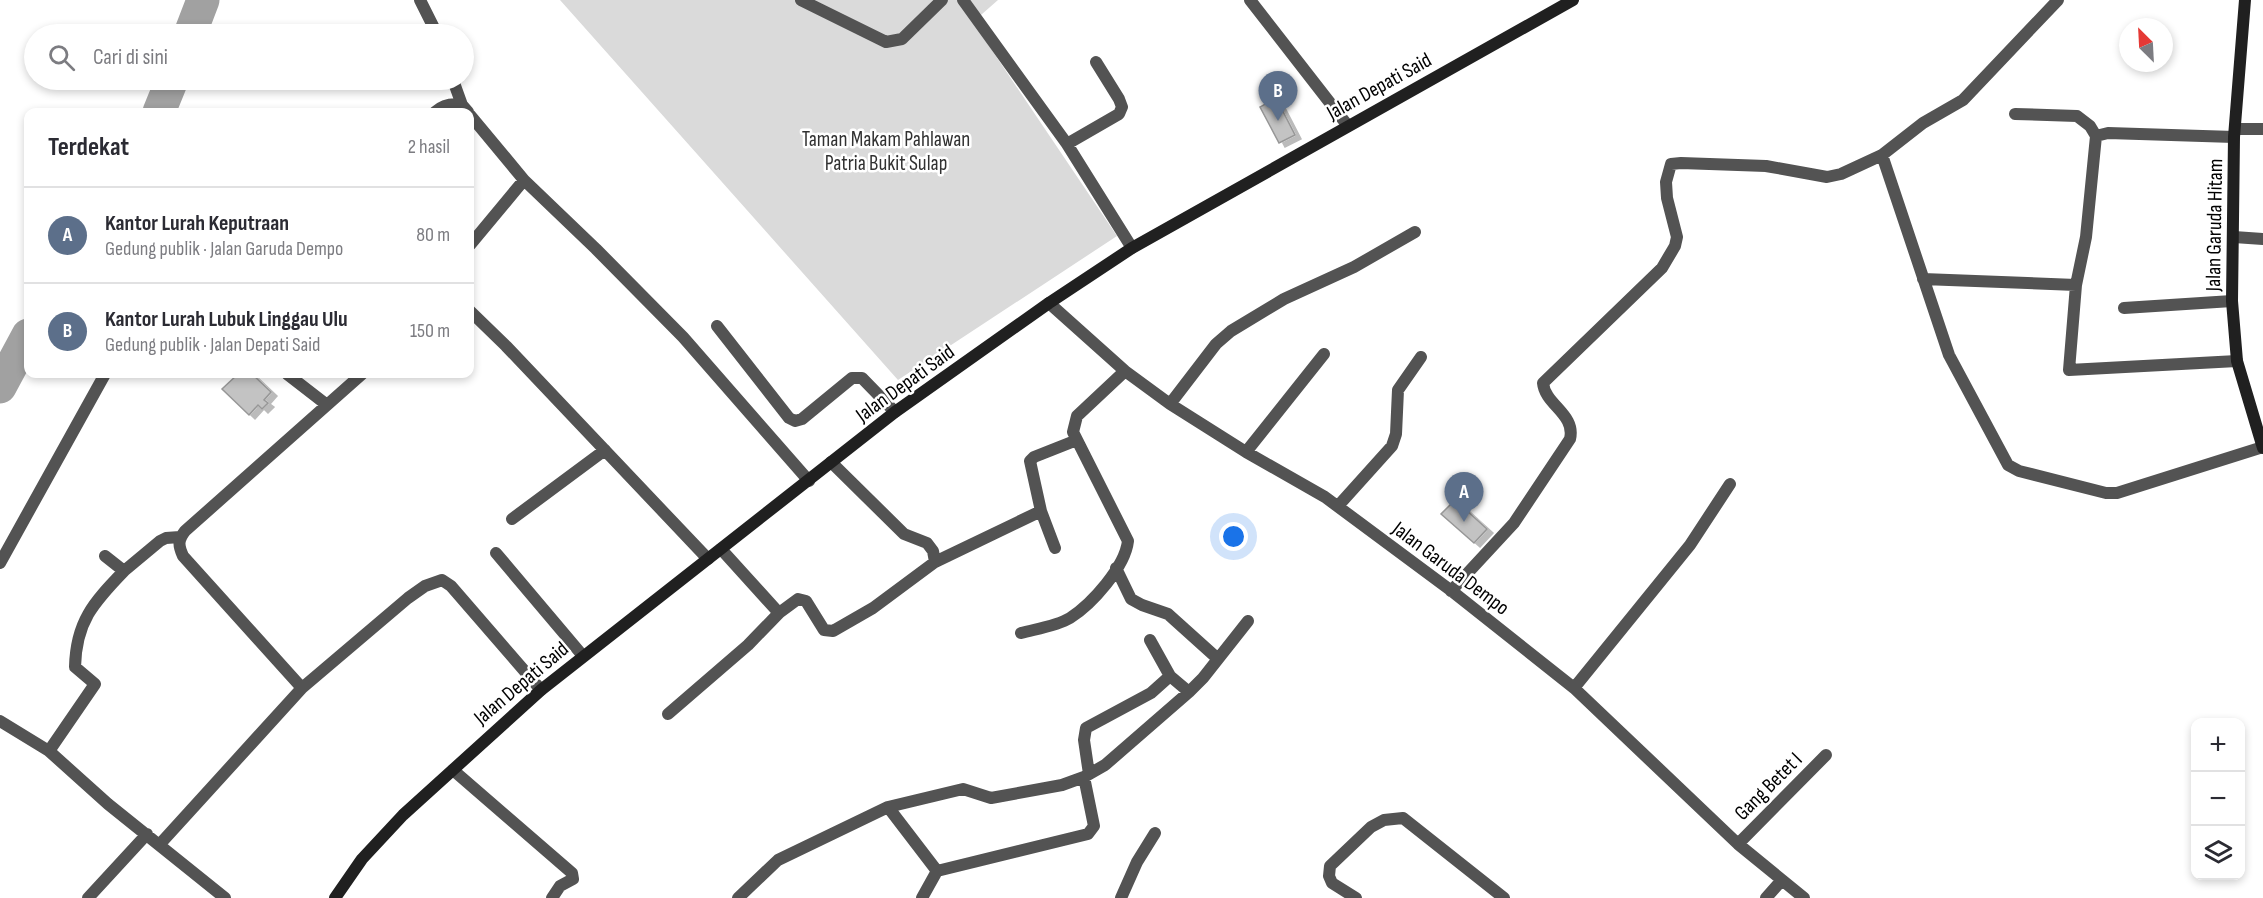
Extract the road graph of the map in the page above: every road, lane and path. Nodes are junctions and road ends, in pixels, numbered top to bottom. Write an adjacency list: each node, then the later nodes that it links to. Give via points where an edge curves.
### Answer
1 (420, 0): 9 (street)
2 (801, 0): 3 (street, via 886,42 902,39)
3 (942, 0)
4 (963, 0): 21 (street)
5 (1250, 0): 17 (street)
6 (1573, 0): 17 (main road, Jalan Depati Said)
7 (2058, 0): 22 (street, via 1963,100 1923,123)
8 (2245, 0): 19 (main road, Jalan Garuda Hitam)
9 (433, 24)
10 (1096, 62): 21 (street, via 1122,106 1119,114)
11 (457, 90): 14 (street)
12 (440, 108): 13 (street, via 452,103)
13 (461, 108)
14 (465, 108)
15 (2015, 114): 20 (street, via 2077,116)
16 (474, 121): 23 (street)
17 (1348, 126): 28 (main road, Jalan Depati Said)
18 (2263, 129): 19 (street)
19 (2234, 133): 20 (street); 25 (main road, Jalan Garuda Hitam)
20 (2096, 136): 30 (street)
21 (1067, 144): 28 (street)
22 (1882, 155): 29 (street); 67 (street, via 1827,177 1766,166 1671,164 1667,198 1677,237 1669,256 1662,268 1543,383 1544,390 1570,422 1570,439 1514,523)
23 (524, 180): 27 (street); 52 (street, via 683,337)
24 (1415, 232): 43 (street, via 1354,267 1284,299 1231,331 1216,344)
25 (2234, 237): 26 (street); 31 (main road, Jalan Garuda Hitam)
26 (2263, 239)
27 (474, 240)
28 (1132, 248): 32 (main road, Jalan Depati Said)
29 (1923, 279): 30 (street); 48 (street, via 1960,378 2001,456 2012,468 2117,493)
30 (2076, 285): 38 (street, via 2068,370)
31 (2232, 301): 33 (street); 38 (main road, Jalan Garuda Hitam)
32 (1049, 303): 39 (street, Jalan Garuda Dempo); 45 (main road, Jalan Depati Said)
33 (2124, 308)
34 (474, 315): 49 (street)
35 (717, 326): 45 (street, via 795,421 857,376)
36 (1324, 354): 50 (street)
37 (1420, 357): 54 (street, via 1398,390 1392,446)
38 (2237, 361): 46 (main road, Jalan Garuda Hitam)
39 (1125, 371): 43 (street, Jalan Garuda Dempo); 47 (street, via 1077,416 1073,432)
40 (103, 378): 64 (street)
41 (292, 378): 44 (street)
42 (357, 378): 44 (street)
43 (1170, 404): 50 (street, Jalan Garuda Dempo)
44 (327, 405): 57 (street)
45 (895, 412): 51 (main road, Jalan Depati Said)
46 (2257, 413): 48 (main road, Jalan Garuda Hitam)
47 (1077, 440): 55 (street, via 1030,461); 65 (street, via 1128,541)
48 (2263, 447)
49 (605, 450): 56 (street); 62 (street)
50 (1246, 452): 54 (street, Jalan Garuda Dempo)
51 (831, 462): 52 (main road, Jalan Depati Said); 63 (street, via 904,534 927,543)
52 (809, 481): 58 (main road, Jalan Depati Said)
53 (1730, 484): 76 (street, via 1690,545)
54 (1338, 506): 67 (street, Jalan Garuda Dempo)
55 (1041, 511): 59 (street); 63 (street)
56 (512, 519)
57 (180, 537): 66 (street, via 160,541); 75 (street, via 183,556)
58 (721, 549): 62 (main road, Jalan Depati Said); 68 (street)
59 (1055, 549)
60 (496, 553): 72 (street)
61 (105, 556): 66 (street)
62 (708, 559): 72 (main road, Jalan Depati Said)
63 (935, 562): 68 (street, via 873,608 833,631 824,630 806,601 798,599)
64 (0, 563)
65 (1116, 568): 70 (street, via 1089,603 1068,619); 73 (street, via 1131,598 1168,614)
66 (124, 572): 81 (street, via 94,603 82,625 75,668 95,684)
67 (1451, 591): 76 (street, Jalan Garuda Dempo)
68 (779, 614): 79 (street)
69 (1248, 621): 73 (street)
70 (1021, 633)
71 (1150, 640): 74 (street)
72 (583, 656): 77 (main road, Jalan Depati Said)
73 (1218, 659): 78 (street)
74 (1170, 676): 78 (street); 84 (street, via 1151,693 1086,728)
75 (302, 688): 77 (street, via 408,598 424,586 442,580); 88 (street)
76 (1574, 688): 89 (street, Jalan Garuda Dempo)
77 (541, 690): 83 (main road, Jalan Depati Said)
78 (1189, 692): 84 (street)
79 (668, 714)
80 (0, 721): 81 (street)
81 (49, 751): 87 (street)
82 (1826, 755): 89 (street, Gang Betet I)
83 (453, 770): 94 (main road, Jalan Depati Said, via 362,859); 95 (street, via 572,873 573,879 560,886)
84 (1087, 776): 85 (street, via 1062,785 991,798 963,789); 90 (street, via 1094,826 1088,834)
85 (888, 807): 90 (street); 96 (street, via 778,860)
86 (1155, 833): 98 (street)
87 (147, 834): 88 (street); 92 (street)
88 (160, 844): 93 (street)
89 (1738, 844): 91 (street, Jalan Garuda Dempo)
90 (937, 871): 97 (street)
91 (1781, 881): 101 (street); 102 (street, Jalan Garuda Dempo)
92 (88, 898)
93 (225, 898)
94 (335, 898)
95 (552, 898)
96 (738, 898)
97 (922, 898)
98 (1121, 898)
99 (1356, 898): 100 (street, via 1332,883 1330,866 1371,827 1394,818 1403,818)
100 (1504, 898)
101 (1766, 898)
102 (1804, 898)

